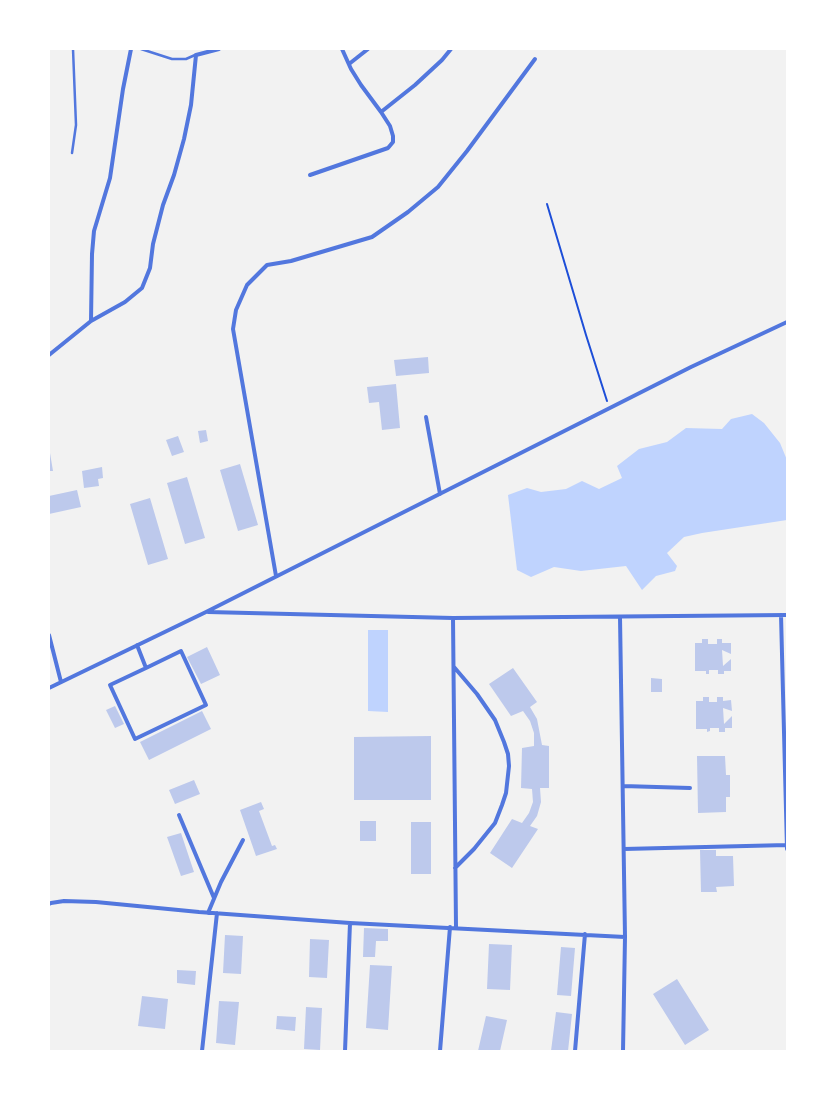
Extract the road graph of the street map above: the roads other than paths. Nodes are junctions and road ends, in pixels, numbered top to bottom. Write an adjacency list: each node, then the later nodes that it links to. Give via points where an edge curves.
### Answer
1 (73, 49): 12 (lane, via 76,125)
2 (131, 49): 14 (street, via 110,178 94,230)
3 (141, 49): 8 (lane, via 172,59 186,59)
4 (219, 49): 8 (street)
5 (342, 49): 10 (street)
6 (368, 49): 10 (street)
7 (451, 49): 11 (street, via 415,85)
8 (196, 55): 14 (street, via 191,105 184,140 163,205 150,268 142,288 125,302)
9 (535, 58): 19 (street, via 438,187 408,212 372,237 291,261 267,265 247,285 236,310 233,329)
10 (349, 64): 11 (street)
11 (381, 112): 13 (street, via 393,136 393,142 388,148)
12 (72, 154)
13 (310, 175)
14 (91, 321): 16 (street)
15 (787, 322): 18 (street, via 691,367)
16 (49, 355)
17 (426, 417): 18 (street)
18 (440, 494): 19 (street)
19 (276, 576): 20 (street)
20 (206, 612): 24 (street); 26 (street)
21 (781, 615): 22 (street); 23 (street); 35 (street)
22 (787, 615)
23 (620, 617): 24 (street); 31 (street)
24 (453, 618): 27 (street)
25 (49, 635): 29 (street)
26 (137, 645): 28 (street); 29 (street)
27 (453, 666): 38 (street); 38 (street, via 495,720 504,742 509,766 506,792 495,823)
28 (146, 668): 28 (street, via 110,685 135,738 206,705 181,651)
29 (62, 682): 30 (street)
30 (49, 688)
31 (623, 786): 32 (street); 36 (street)
32 (690, 788)
33 (179, 815): 39 (street)
34 (243, 840): 39 (street)
35 (787, 845): 36 (street); 37 (street)
36 (624, 849): 47 (street)
37 (787, 849)
38 (455, 868): 45 (street)
39 (214, 898): 41 (street)
40 (49, 904): 41 (street, via 64,901 96,902)
41 (208, 913): 42 (street)
42 (217, 913): 43 (street); 48 (street)
43 (350, 923): 44 (street); 49 (street)
44 (450, 927): 45 (street); 50 (street)
45 (456, 927): 46 (street)
46 (585, 934): 47 (street); 51 (street)
47 (625, 937): 52 (street)
48 (202, 1051)
49 (345, 1051)
50 (440, 1051)
51 (575, 1051)
52 (624, 1051)

